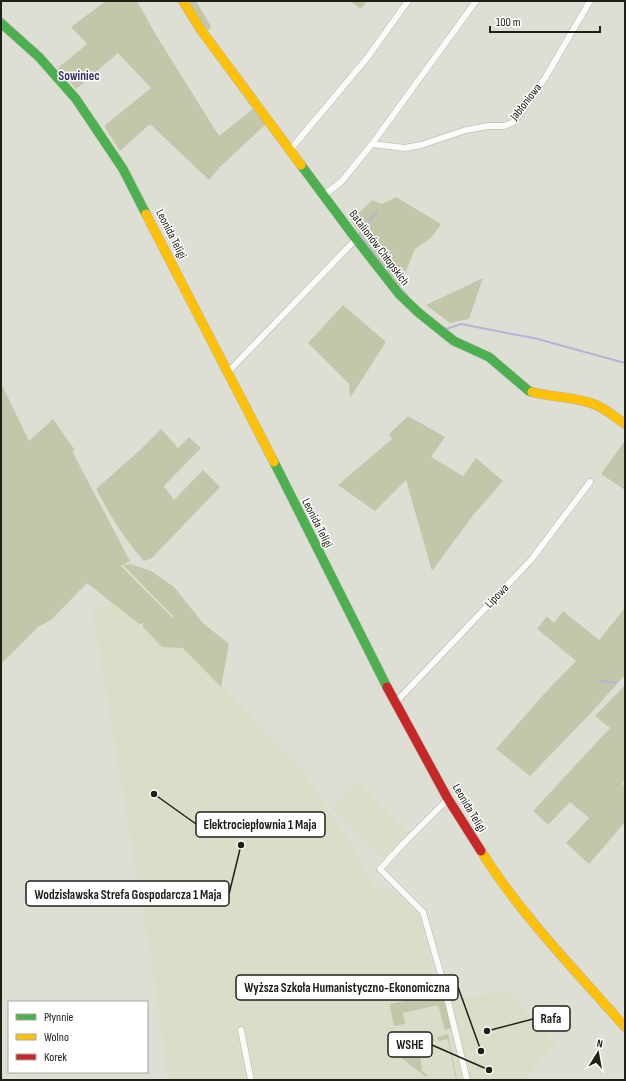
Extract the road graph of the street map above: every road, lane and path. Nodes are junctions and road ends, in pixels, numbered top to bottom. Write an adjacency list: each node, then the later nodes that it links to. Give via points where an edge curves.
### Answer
1 (183, 1): 7 (street, Batalionów Chłopskich, via 201,30)
2 (408, 1): 7 (street, via 367,58)
3 (476, 1): 6 (street)
4 (590, 1): 6 (street, Jabłoniowa, via 545,78 512,123 466,130 405,148)
5 (1, 23): 10 (street, Leonida Teligi, via 40,57 76,99 124,169)
6 (372, 144): 8 (street, via 341,182)
7 (290, 150): 8 (street, Batalionów Chłopskich)
8 (324, 194): 9 (street, Batalionów Chłopskich)
9 (356, 239): 10 (street); 11 (street, Batalionów Chłopskich, via 399,294 454,341 489,357 529,391 546,396 578,399 597,405)
10 (228, 372): 13 (street, Leonida Teligi)
11 (625, 424)
12 (590, 482): 13 (street, Lipowa, via 531,560)
13 (395, 703): 14 (street, Leonida Teligi)
14 (448, 799): 15 (street, Leonida Teligi, via 495,874 516,902); 18 (street, via 380,869 423,912 447,996)
15 (625, 1027)
16 (241, 1030): 17 (street)
17 (251, 1080)
18 (466, 1080)

